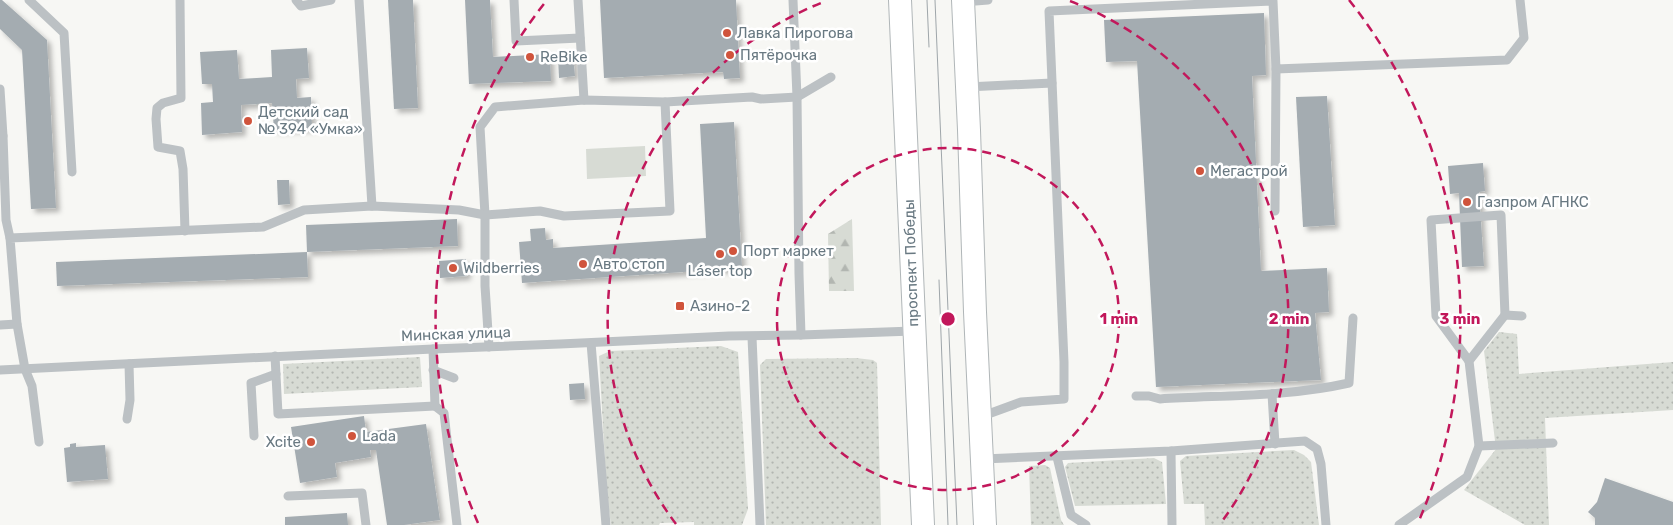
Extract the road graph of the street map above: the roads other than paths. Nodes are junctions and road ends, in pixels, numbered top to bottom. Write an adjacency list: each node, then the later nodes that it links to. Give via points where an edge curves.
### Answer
1 (29, 0): 23 (street, via 64,33)
2 (180, 0): 28 (street, via 181,98 157,108 156,119 158,147 180,151)
3 (296, 0): 4 (street, via 300,6)
4 (331, 0)
5 (359, 0): 24 (street)
6 (514, 0): 13 (street, via 516,42)
7 (578, 0): 13 (street)
8 (793, 0): 19 (street)
9 (900, 0): 35 (main road, проспект Победы)
10 (988, 0): 12 (street)
11 (1520, 0): 14 (street, via 1524,38 1507,60)
12 (963, 1): 17 (main road)
13 (580, 38): 20 (street)
14 (1276, 70): 16 (street, via 1273,1 1049,11); 25 (street)
15 (832, 77): 19 (street)
16 (1052, 83): 17 (street); 52 (street, via 1064,399 1021,402)
17 (967, 87): 52 (main road)
18 (0, 89): 22 (street)
19 (797, 97): 21 (street); 36 (street)
20 (584, 100): 21 (street); 26 (street, via 495,107 480,127)
21 (665, 102): 26 (street, via 670,211 564,216 540,211)
22 (2, 136): 27 (street)
23 (72, 172)
24 (372, 206): 26 (street, via 459,210); 28 (street, via 304,210 263,228)
25 (1276, 211)
26 (485, 215): 39 (street)
27 (3, 220): 29 (street)
28 (185, 231): 29 (street)
29 (10, 238): 33 (street)
30 (1505, 315): 31 (street); 42 (street); 42 (street, via 1501,215 1431,220 1436,316)
31 (1522, 316)
32 (1353, 318): 49 (street, via 1349,383 1318,390)
33 (17, 324): 34 (street); 44 (street)
34 (0, 325)
35 (914, 331): 36 (street, Минская улица); 67 (main road, проспект Победы)
36 (801, 335): 37 (street, Минская улица)
37 (752, 336): 38 (street, Минская улица); 66 (street)
38 (590, 343): 39 (street, Минская улица); 65 (street)
39 (489, 347): 40 (street, Минская улица)
40 (433, 348): 41 (street, Минская улица); 46 (street)
41 (275, 356): 43 (street, Минская улица); 47 (street)
42 (1469, 361): 58 (street)
43 (129, 364): 44 (street, Минская улица); 53 (street)
44 (26, 369): 45 (street, Минская улица); 55 (street, via 32,386)
45 (0, 370)
46 (433, 370): 48 (street); 51 (street)
47 (276, 374): 51 (street, via 278,414); 54 (street, via 250,383)
48 (454, 378)
49 (1272, 394): 50 (street, via 1160,399); 57 (street)
50 (1136, 396)
51 (435, 406): 64 (street, via 444,413)
52 (980, 417): 61 (main road)
53 (127, 419)
54 (254, 436)
55 (39, 442)
56 (1553, 443): 58 (street)
57 (1275, 444): 59 (street); 71 (street, via 1305,441 1317,449)
58 (1479, 446): 72 (street, via 1467,477)
59 (1171, 451): 60 (street); 70 (street)
60 (1057, 457): 61 (street); 69 (street, via 1071,515)
61 (983, 459): 68 (main road)
62 (288, 496): 63 (street, via 362,493)
63 (366, 525)
64 (456, 525)
65 (606, 525)
66 (760, 525)
67 (923, 525)
68 (985, 525)
69 (1086, 525)
70 (1172, 525)
71 (1326, 525)
72 (1400, 525)

